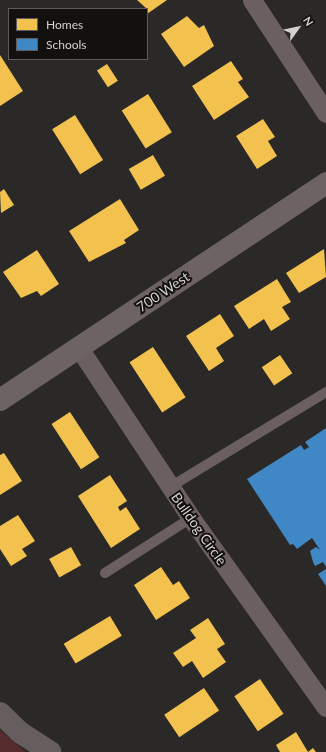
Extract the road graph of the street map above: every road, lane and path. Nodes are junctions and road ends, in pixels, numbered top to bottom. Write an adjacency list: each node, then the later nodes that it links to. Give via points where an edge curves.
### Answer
1 (252, 0): 2 (street)
2 (326, 113)
3 (326, 184): 4 (main road, 700 West)
4 (79, 348): 6 (main road, 700 West); 7 (street, Bulldog Circle)
5 (326, 392): 7 (lane)
6 (0, 400)
7 (170, 487): 8 (street, Bulldog Circle)
8 (191, 518): 9 (lane); 10 (street, Bulldog Circle)
9 (105, 573)
10 (326, 707)
11 (0, 713): 12 (highway, via 21,734)
12 (50, 752)

